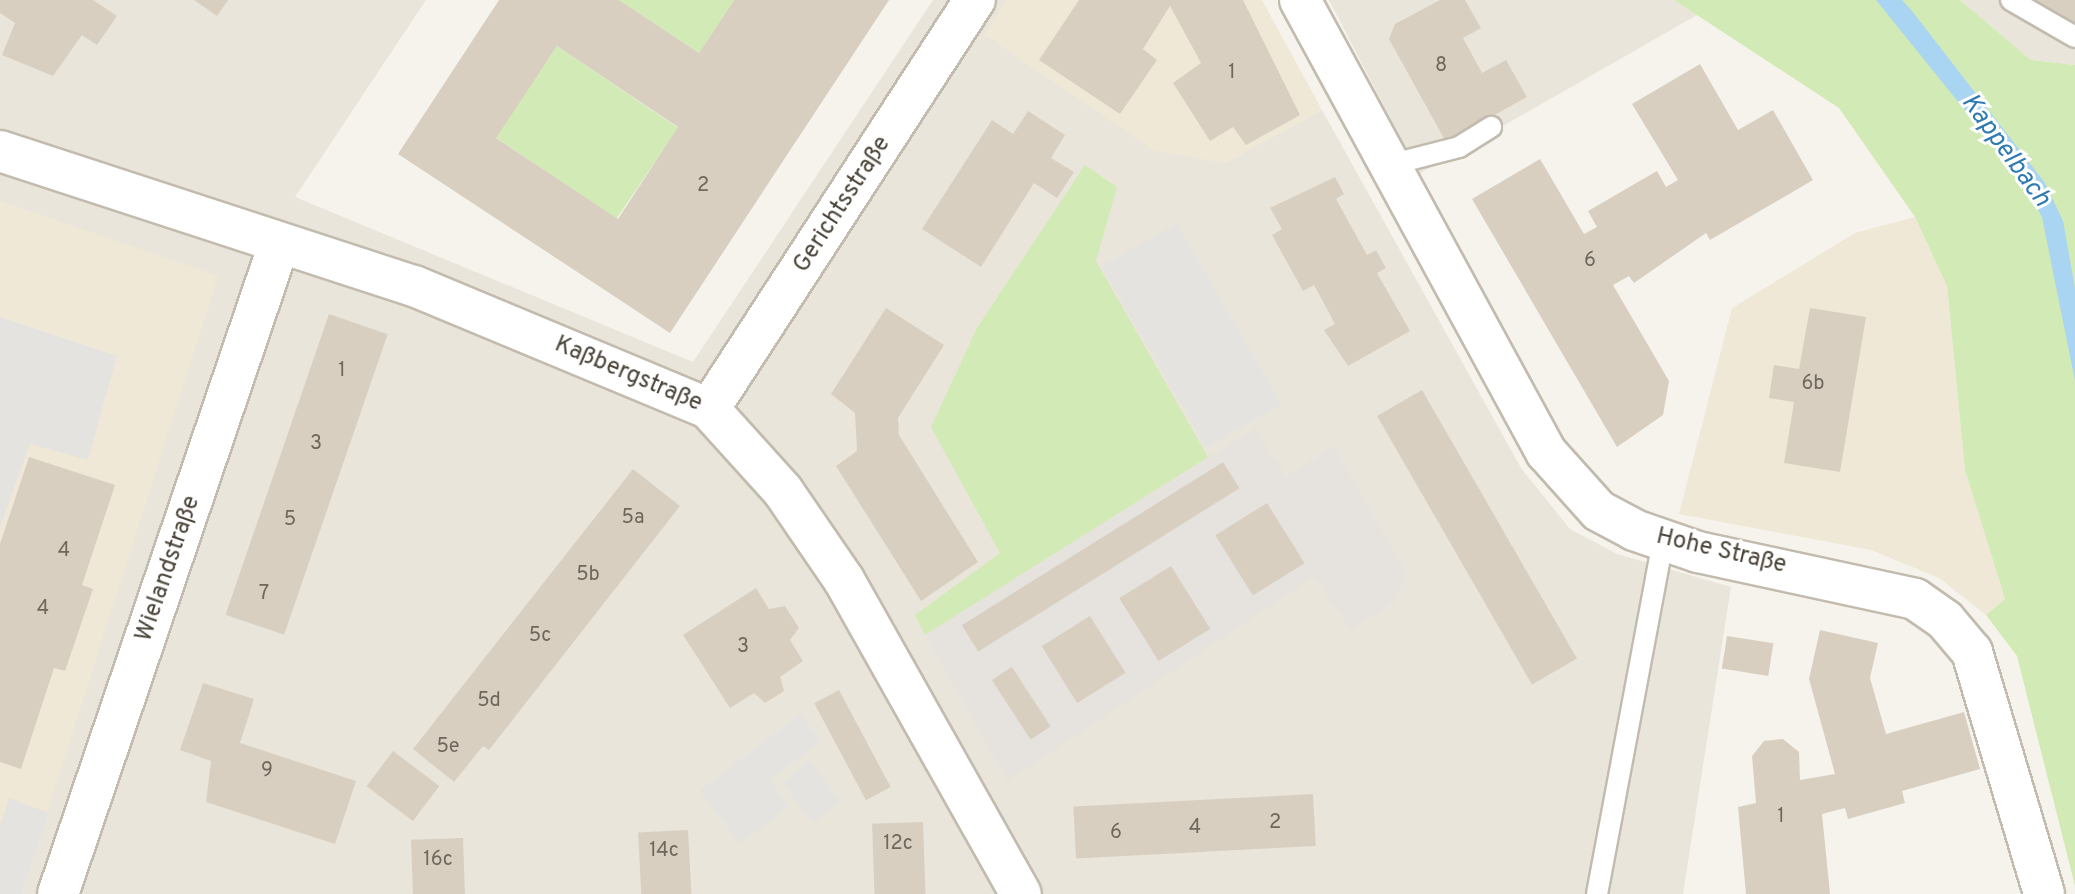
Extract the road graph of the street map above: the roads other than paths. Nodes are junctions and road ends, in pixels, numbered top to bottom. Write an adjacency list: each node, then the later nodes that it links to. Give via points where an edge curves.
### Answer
1 (975, 0): 9 (street, Gerichtsstraße)
2 (1300, 0): 7 (street, Hohe Straße)
3 (2011, 0): 4 (lane)
4 (2075, 37)
5 (1491, 127): 7 (lane, via 1459,147)
6 (0, 151): 8 (street, Kaßbergstraße)
7 (1393, 164): 10 (street, Hohe Straße, via 1546,452 1599,511)
8 (279, 244): 9 (street, Kaßbergstraße, via 414,286); 11 (street, Wielandstraße)
9 (709, 409): 12 (street, Kaßbergstraße, via 783,491 844,580)
10 (1663, 541): 13 (lane); 14 (street, Hohe Straße, via 1850,580 1915,599 1945,620 1972,652)
11 (58, 894)
12 (1021, 894)
13 (1597, 894)
14 (2044, 894)

